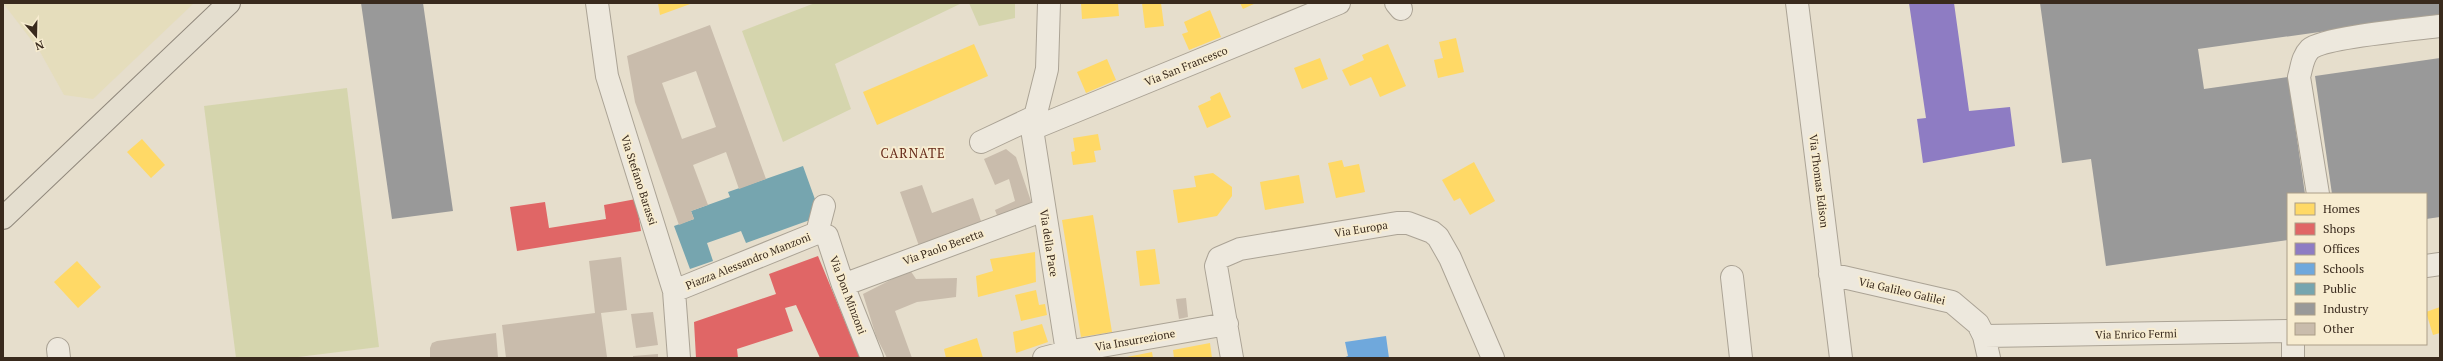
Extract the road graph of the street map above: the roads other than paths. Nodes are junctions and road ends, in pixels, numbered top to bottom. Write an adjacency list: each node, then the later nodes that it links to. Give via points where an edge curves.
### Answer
1 (229, 3): 12 (main road)
2 (597, 3): 19 (street, Via Stefano Barassi, via 607,76)
3 (1049, 3): 7 (street, via 1047,69)
4 (1339, 3): 7 (street, Via San Francesco)
5 (1797, 3): 16 (street, Via Thomas Edison)
6 (2440, 26): 9 (street, via 2329,42 2311,48 2304,58 2300,77)
7 (1033, 123): 8 (street, Via San Francesco); 11 (street, Via della Pace)
8 (981, 142)
9 (2318, 193)
10 (824, 206): 13 (street)
11 (1044, 210): 18 (street, Via Paolo Beretta); 24 (street, Via della Pace)
12 (3, 218)
13 (820, 233): 18 (street, Via Don Minzoni, via 826,236); 19 (street, Piazza Alessandro Manzoni)
14 (2440, 264): 15 (street)
15 (2427, 266)
16 (1830, 274): 22 (street, Via Galileo Galilei, via 1952,302 1978,324); 31 (street, Via Thomas Edison)
17 (1732, 277): 30 (street)
18 (843, 285): 26 (street, Via Don Minzoni)
19 (674, 291): 25 (street, Via Stefano Barassi)
20 (1227, 324): 24 (street, Via Insurrezione); 28 (street, Via Europa); 29 (street, Via Europa, via 1216,266 1224,254 1240,248 1408,223 1432,232 1443,244)
21 (2287, 331): 22 (street, Via Enrico Fermi)
22 (1984, 336): 32 (street, Via Galileo Galilei)
23 (2293, 345): 33 (street)
24 (1067, 355): 27 (street, Via Insurrezione)
25 (679, 358)
26 (872, 358)
27 (1044, 358)
28 (1232, 358)
29 (1493, 358)
30 (1741, 358)
31 (1841, 358)
32 (1989, 358)
33 (2293, 358)

